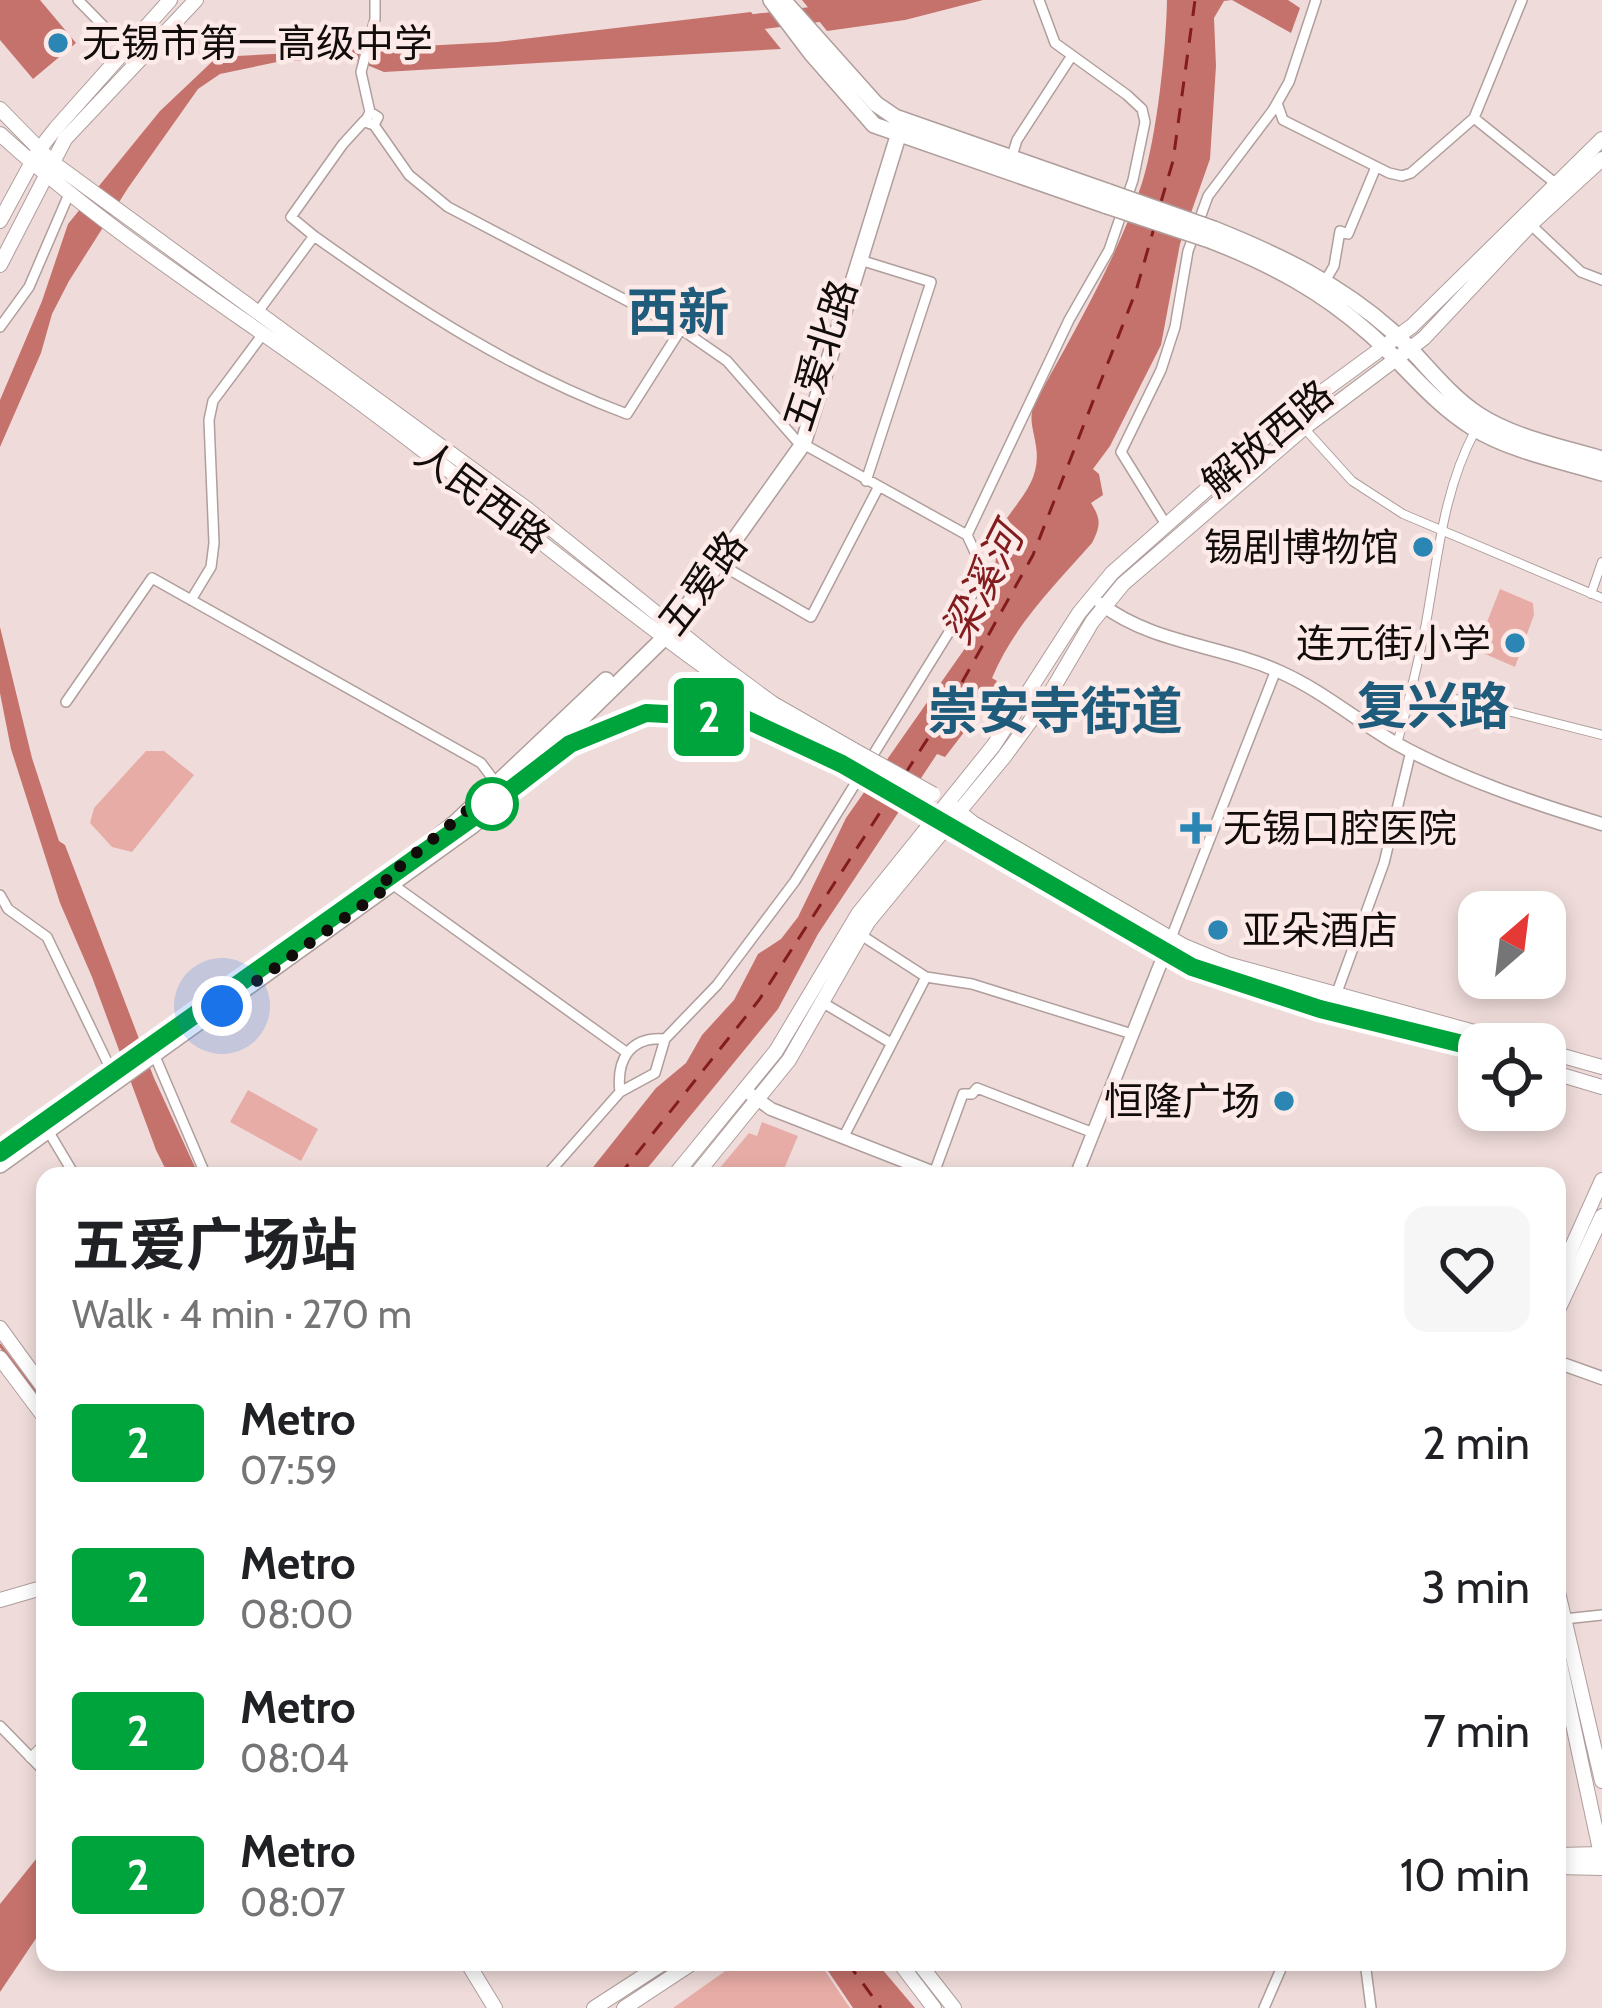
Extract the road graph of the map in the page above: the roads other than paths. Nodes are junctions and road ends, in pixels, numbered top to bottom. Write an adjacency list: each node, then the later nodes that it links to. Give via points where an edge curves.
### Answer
1 (78, 0): 11 (street)
2 (170, 0): 11 (main road)
3 (196, 0): 24 (main road, via 65,139)
4 (375, 0): 16 (street, via 361,72)
5 (771, 0): 10 (main road)
6 (783, 0): 10 (main road)
7 (1039, 0): 12 (street, via 1055,44)
8 (1316, 0): 13 (street)
9 (1522, 0): 15 (street)
10 (815, 48): 17 (main road, via 874,125)
11 (126, 49): 20 (main road)
12 (1071, 57): 21 (street); 53 (street, via 1142,110 1133,180 1109,250)
13 (1277, 103): 23 (street, via 1283,120); 51 (street, via 1208,196 1161,370 1121,452)
14 (0, 109): 20 (main road)
15 (1474, 118): 23 (street, via 1412,173); 25 (street)
16 (370, 119): 32 (street, via 291,217); 39 (street, via 409,176 448,206)
17 (896, 127): 21 (main road); 27 (main road); 33 (main road, 五爱路); 46 (main road, 五爱北路)
18 (0, 134): 20 (main road)
19 (1602, 139): 25 (main road, 解放西路)
20 (35, 157): 24 (main road); 29 (main road)
21 (1011, 159): 27 (main road)
22 (1602, 159): 28 (main road, 解放西路)
23 (1376, 167): 36 (street, via 1348,234 1340,231)
24 (49, 169): 26 (main road); 34 (main road)
25 (1555, 183): 28 (main road, 解放西路)
26 (77, 194): 30 (main road); 38 (street)
27 (1108, 199): 31 (main road, bridge)
28 (1526, 219): 35 (street, via 1581,272); 41 (main road, 解放西路); 42 (main road, 解放西路)
29 (0, 221)
30 (120, 221): 37 (main road, 人民西路); 40 (main road, 人民西路)
31 (1213, 235): 36 (main road, via 1273,253); 41 (main road)
32 (314, 236): 37 (street); 39 (street, via 422,313 628,414)
33 (860, 260): 46 (main road, 五爱路); 49 (street, via 932,282)
34 (0, 265)
35 (1602, 280)
36 (1325, 281): 41 (main road)
37 (257, 313): 60 (main road, 人民西路, via 471,467)
38 (0, 328)
39 (681, 329): 46 (street, via 727,361)
40 (263, 334): 58 (street, via 213,401 214,543 211,567); 60 (main road, 人民西路)
41 (1390, 340): 42 (main road); 43 (main road); 51 (main road, 解放西路)
42 (1411, 348): 43 (main road, 解放西路); 47 (main road, via 1462,403 1502,429)
43 (1397, 359): 44 (main road, 解放西路); 45 (main road)
44 (1304, 428): 52 (street, via 1368,493); 59 (main road, 解放西路)
45 (1476, 430): 48 (main road); 52 (street)
46 (799, 442): 49 (street); 55 (main road, 五爱路); 60 (main road, 五爱北路)
47 (1602, 459)
48 (1602, 473)
49 (866, 481): 50 (street)
50 (878, 488): 53 (street); 55 (street, via 811,617)
51 (1165, 523): 59 (main road, 解放西路)
52 (1442, 531): 56 (street); 62 (street)
53 (967, 535): 79 (street, via 980,563 972,595 795,881)
54 (1602, 562): 56 (street)
55 (718, 563): 60 (main road, 五爱路)
56 (1591, 594): 57 (street)
57 (1602, 598)
58 (191, 600): 63 (street, via 152,578); 67 (street, via 481,763)
59 (1098, 601): 61 (street, via 1147,630); 68 (main road, 解放西路, via 1048,697)
60 (667, 628): 66 (main road, 人民西路); 67 (main road, 五爱路); 70 (main road, 五爱路, via 472,826)
61 (1276, 670): 65 (street); 73 (street)
62 (1411, 692): 64 (street); 65 (street)
63 (66, 702)
64 (1602, 735)
65 (1404, 747): 69 (street); 75 (street, via 1384,863)
66 (852, 758): 68 (main road, bridge, via 922,808); 68 (main road, bridge, via 933,794)
67 (496, 783): 70 (main road, 五爱路)
68 (949, 814): 72 (main road, 解放西路); 73 (main road); 76 (main road, 解放西路, via 857,914)
69 (1602, 824)
70 (389, 882): 82 (main road, 五爱路); 83 (street)
71 (0, 895): 86 (street, via 47,937)
72 (861, 935): 74 (street); 76 (main road, 解放西路)
73 (1168, 945): 75 (main road); 78 (street); 81 (main road, via 1223,977)
74 (926, 976): 78 (street); 80 (street)
75 (1336, 995): 77 (main road)
76 (816, 998): 80 (street); 90 (main road, 解放西路)
77 (1458, 1028)
78 (1132, 1034): 92 (street)
79 (665, 1039): 83 (street); 89 (street, via 656,1073)
80 (891, 1043): 93 (street)
81 (1458, 1045)
82 (153, 1050): 86 (main road, 五爱路); 97 (street)
83 (626, 1052): 89 (street)
84 (1566, 1057): 85 (main road)
85 (1602, 1067)
86 (119, 1073): 91 (main road)
87 (1566, 1076): 88 (main road)
88 (1602, 1087)
89 (620, 1092): 98 (street)
90 (751, 1095): 93 (street); 99 (main road, 解放西路); 100 (main road, 解放西路)
91 (46, 1128): 94 (main road); 95 (main road); 96 (street)
92 (1091, 1132): 102 (street, via 976,1088 962,1094); 103 (street)
93 (843, 1138): 101 (street)
94 (0, 1154)
95 (0, 1165)
96 (70, 1167)
97 (202, 1167)
98 (554, 1167)
99 (683, 1167)
100 (701, 1167)
101 (916, 1167)
102 (939, 1167)
103 (1079, 1167)
104 (1602, 1180): 106 (main road)
105 (1602, 1216): 107 (main road)
106 (1566, 1260)
107 (1566, 1293)
108 (0, 1328): 111 (main road)
109 (0, 1358): 113 (main road)
110 (1566, 1365): 112 (street)
111 (36, 1373)
112 (1602, 1378)
113 (36, 1406)
114 (36, 1590): 115 (main road)
115 (0, 1600)
116 (1602, 1615): 117 (street)
117 (1566, 1619)
118 (1566, 1628): 124 (main road)
119 (1566, 1692): 126 (main road)
120 (0, 1726): 122 (street)
121 (36, 1751): 122 (street)
122 (28, 1759): 123 (street)
123 (36, 1766)
124 (1602, 1781)
125 (1566, 1856): 126 (main road)
126 (1602, 1858): 127 (main road)
127 (1566, 1865)
128 (472, 1971): 135 (main road)
129 (651, 1971): 136 (main road)
130 (680, 1971): 137 (main road)
131 (905, 1971): 138 (main road)
132 (925, 1971): 139 (main road)
133 (1280, 1971): 140 (street)
134 (1366, 1971): 141 (street)
135 (495, 2008)
136 (594, 2008)
137 (624, 2008)
138 (934, 2008)
139 (954, 2008)
140 (1264, 2008)
141 (1371, 2008)

